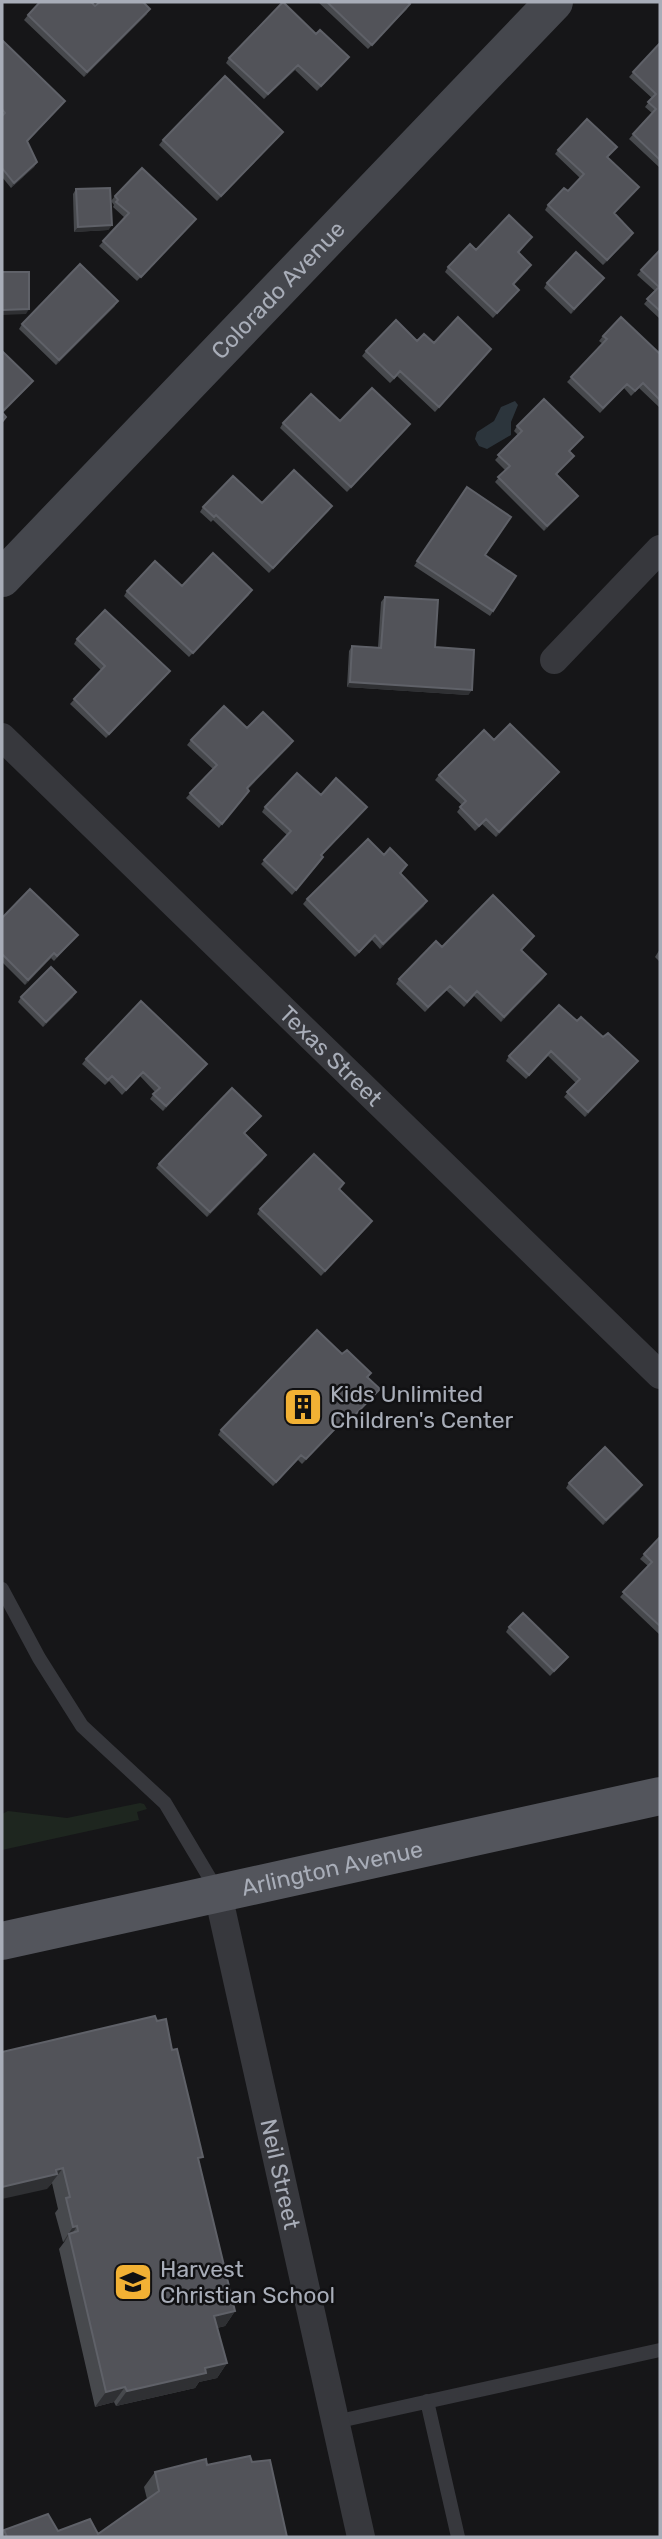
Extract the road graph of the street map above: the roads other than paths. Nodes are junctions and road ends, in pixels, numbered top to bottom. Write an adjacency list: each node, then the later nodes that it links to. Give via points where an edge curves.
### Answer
1 (554, 2): 3 (street, Colorado Avenue)
2 (660, 549): 4 (street)
3 (2, 578)
4 (555, 660)
5 (2, 737): 6 (street, Texas Street)
6 (660, 1375)
7 (2, 1589): 9 (lane, via 82,1726 165,1803)
8 (660, 1796): 9 (main road, Arlington Avenue)
9 (218, 1894): 10 (main road, Arlington Avenue); 13 (street, Neil Street)
10 (2, 1941)
11 (660, 2350): 12 (lane)
12 (427, 2401): 13 (lane); 15 (lane)
13 (335, 2422): 14 (street, Neil Street)
14 (361, 2537)
15 (458, 2537)

